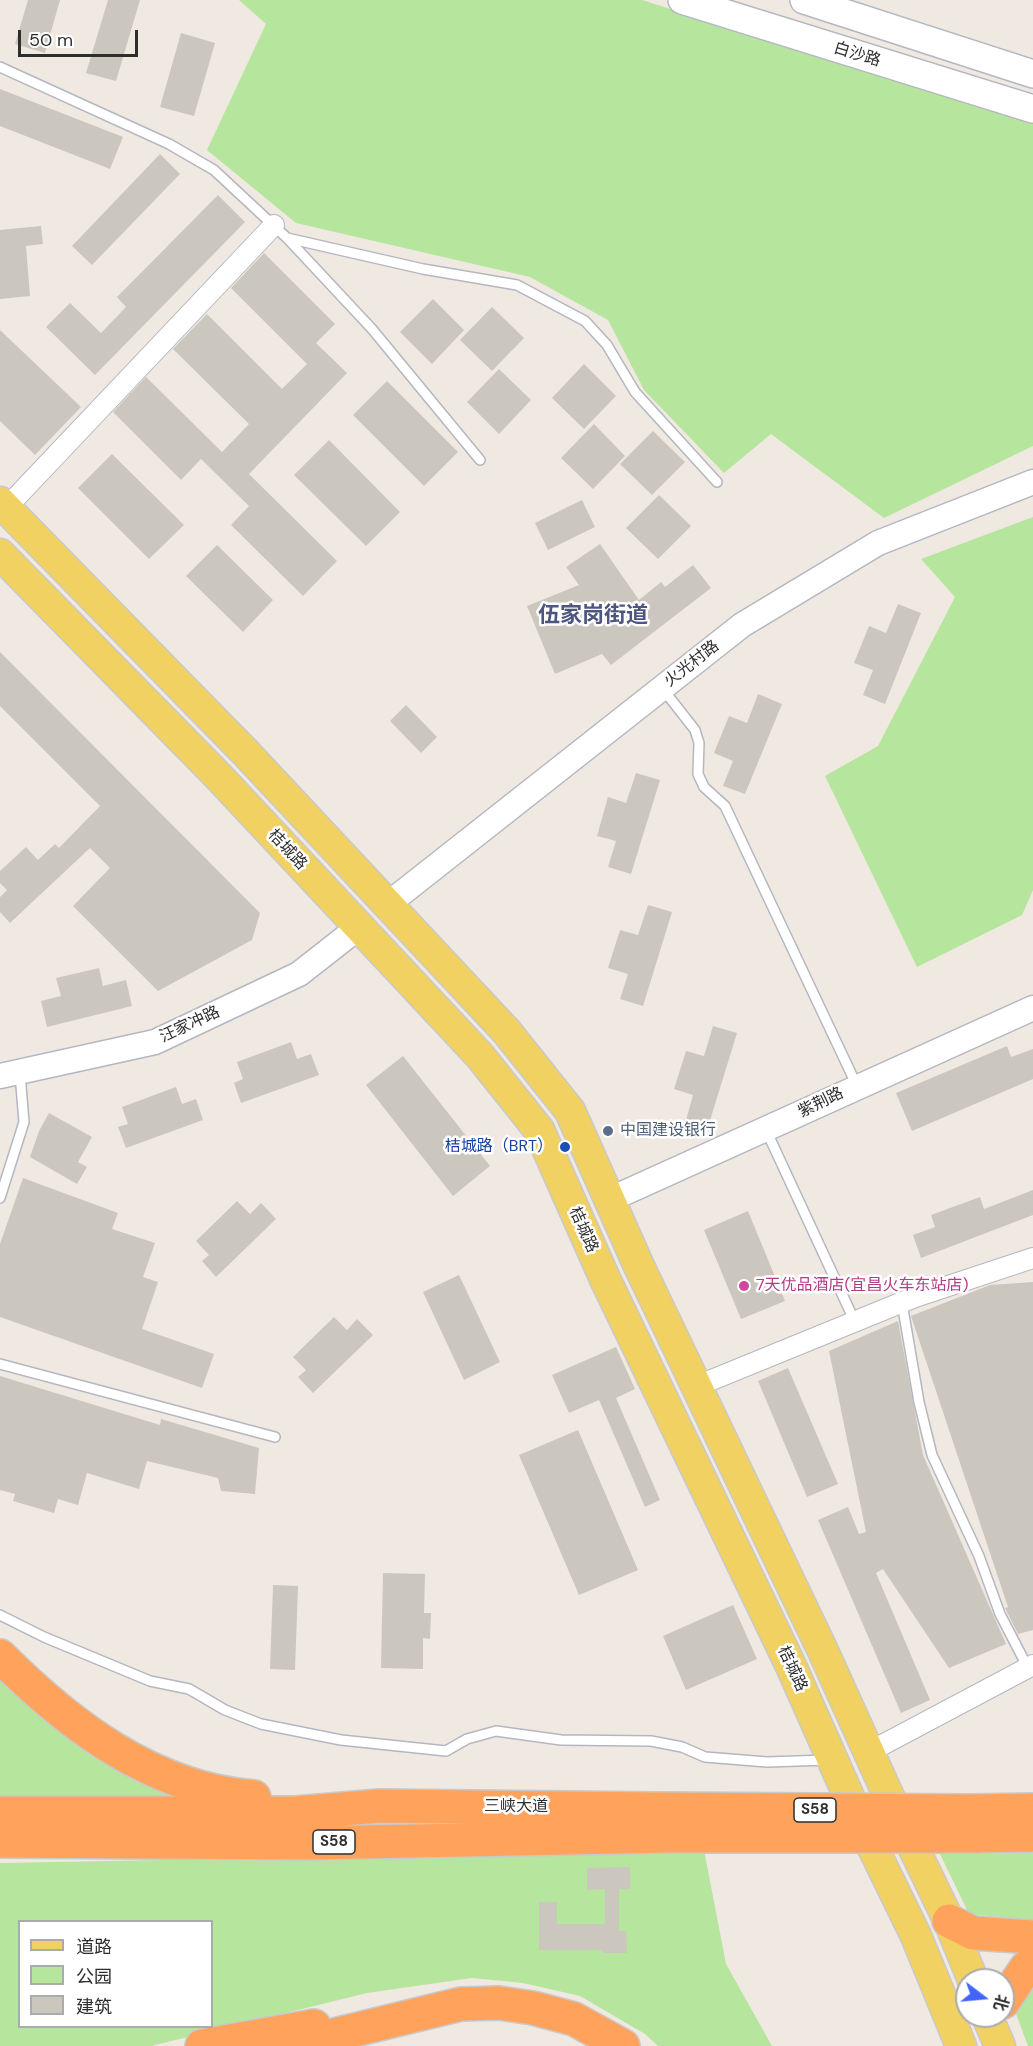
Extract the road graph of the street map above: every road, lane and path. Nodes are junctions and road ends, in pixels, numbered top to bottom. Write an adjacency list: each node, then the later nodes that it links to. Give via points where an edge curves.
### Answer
1 (682, 0): 5 (main road, 白沙路)
2 (804, 0): 4 (main road)
3 (0, 67): 6 (lane, via 169,144 205,165)
4 (1033, 74)
5 (1033, 109)
6 (280, 231): 7 (lane, via 372,329); 8 (lane, via 423,268 517,285 585,321 607,345 635,392); 10 (street)
7 (480, 460)
8 (717, 482)
9 (1033, 482): 12 (street, 火光村路, via 878,543 742,625)
10 (3, 505): 13 (main road)
11 (0, 554): 14 (main road, 桔城路, via 219,777)
12 (662, 688): 13 (street, 火光村路); 17 (lane, via 696,730 698,774 704,787 725,806)
13 (388, 904): 20 (main road, via 507,1032 570,1111)
14 (359, 927): 16 (street, 汪家冲路, via 299,974 155,1042); 31 (main road, 桔城路, via 480,1056 539,1130)
15 (1033, 1008): 17 (street, 紫荆路)
16 (10, 1074): 19 (lane, via 24,1122)
17 (857, 1086): 18 (street, 紫荆路)
18 (766, 1130): 20 (street, 紫荆路); 23 (lane)
19 (0, 1198)
20 (610, 1199): 25 (main road)
21 (1033, 1258): 22 (street)
22 (902, 1303): 23 (street); 29 (lane, via 932,1455 979,1556 1000,1614)
23 (855, 1322): 25 (street)
24 (0, 1364): 26 (lane)
25 (697, 1386): 30 (main road)
26 (275, 1437)
27 (0, 1615): 31 (lane, via 150,1681 189,1689 225,1710 261,1724 341,1740 446,1751 467,1739 495,1731 561,1740 651,1741 716,1758 767,1762)
28 (0, 1656): 32 (highway, via 39,1694 124,1756 172,1780 232,1795)
29 (1030, 1666): 30 (street)
30 (869, 1752): 39 (main road)
31 (832, 1760): 50 (main road, 桔城路, via 916,1936)
32 (379, 1806): 34 (highway, 三峡大道 / S58, via 295,1813); 35 (highway, 三峡大道 / S58)
33 (1033, 1810): 36 (highway, 三峡大道 / S58)
34 (0, 1813)
35 (665, 1822): 36 (highway, 三峡大道 / S58, bridge); 38 (highway, 三峡大道 / S58, via 312,1843)
36 (973, 1824): 37 (highway, 三峡大道 / S58)
37 (1033, 1835)
38 (0, 1841)
39 (949, 1921): 40 (highway, via 973,1934); 42 (main road)
40 (1033, 1937)
41 (1033, 1963): 43 (highway)
42 (968, 1968)
43 (1015, 1987)
44 (461, 2004): 45 (highway); 46 (highway); 49 (highway, via 499,2003 533,2008 574,2019)
45 (202, 2046)
46 (289, 2046)
47 (380, 2046): 48 (highway, via 464,2025 505,2023 570,2035)
48 (590, 2046)
49 (623, 2046)
50 (961, 2046)

